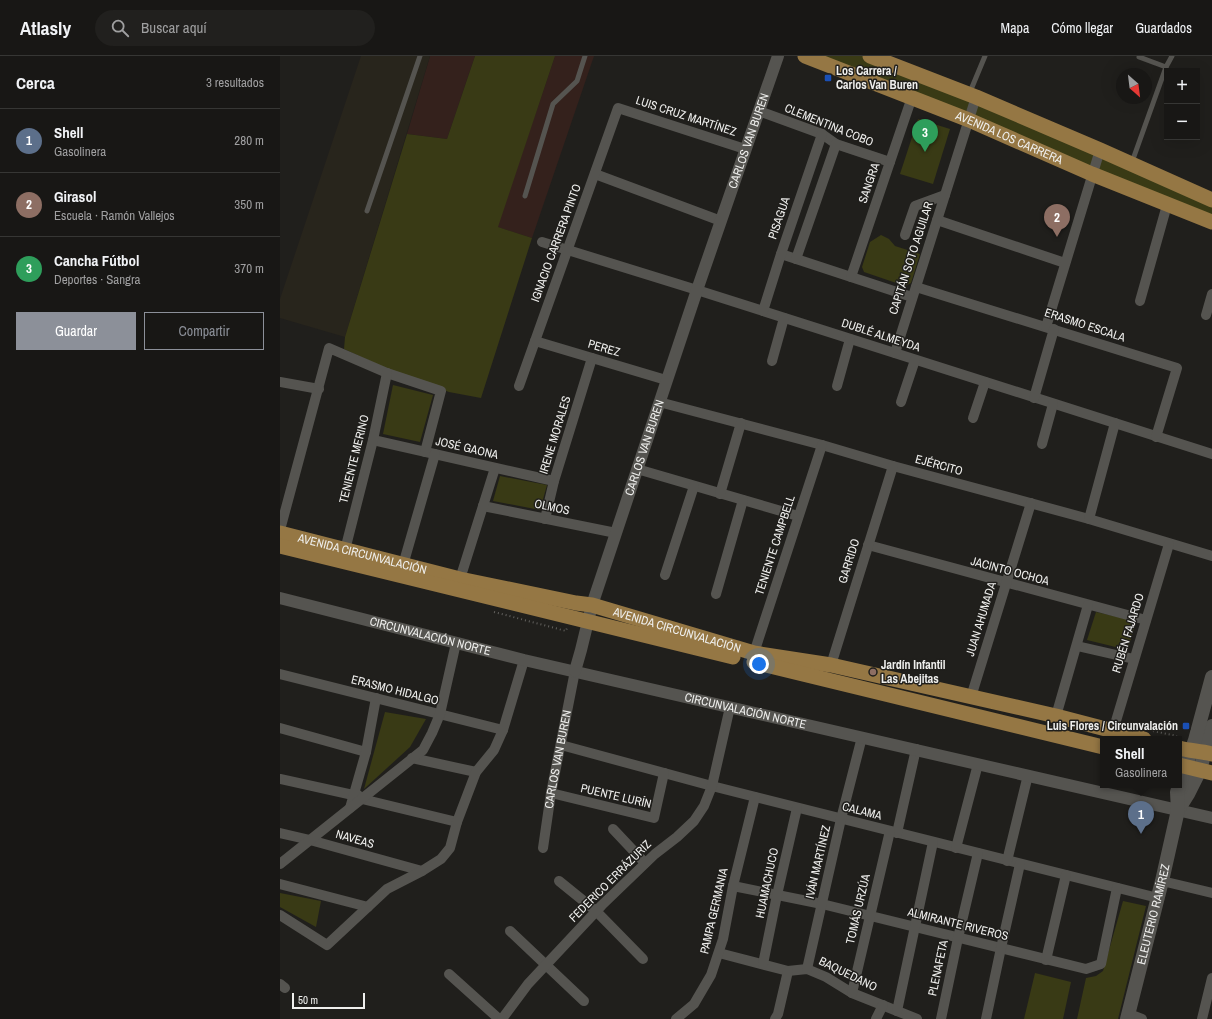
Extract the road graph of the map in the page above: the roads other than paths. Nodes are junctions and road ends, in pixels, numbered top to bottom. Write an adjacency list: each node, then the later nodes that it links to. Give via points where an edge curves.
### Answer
1 (420, 56): 27 (lane)
2 (585, 56): 24 (lane, via 577,81 554,104)
3 (778, 56): 13 (street, CARLOS VAN BUREN)
4 (805, 56): 11 (main road, AVENIDA LOS CARRERA)
5 (870, 56): 10 (main road, AVENIDA LOS CARRERA)
6 (985, 56): 10 (lane)
7 (1172, 56): 9 (lane)
8 (1139, 58): 9 (lane)
9 (1166, 67): 20 (lane)
10 (973, 96): 14 (street, CAPITÁN SOTO AGUILAR); 18 (main road, AVENIDA LOS CARRERA)
11 (912, 97): 14 (main road, AVENIDA LOS CARRERA); 19 (street, SANGRA)
12 (618, 108): 17 (street, LUIS CRUZ MARTÍNEZ); 21 (street, IGNACIO CARRERA PINTO)
13 (759, 111): 15 (street, CLEMENTINA COBO); 17 (street, CARLOS VAN BUREN)
14 (969, 120): 22 (main road, AVENIDA LOS CARRERA); 23 (street, CAPITÁN SOTO AGUILAR)
15 (822, 134): 16 (street, CLEMENTINA COBO); 34 (street, PISAGUA)
16 (836, 144): 19 (street, CLEMENTINA COBO); 35 (street)
17 (746, 149): 29 (street, CARLOS VAN BUREN)
18 (1100, 150): 20 (main road, AVENIDA LOS CARRERA); 22 (street)
19 (890, 162): 37 (street, SANGRA)
20 (1131, 164): 25 (main road, AVENIDA LOS CARRERA)
21 (595, 174): 29 (street); 33 (street, IGNACIO CARRERA PINTO)
22 (1092, 174): 26 (main road, AVENIDA LOS CARRERA); 36 (street)
23 (945, 195): 28 (street, CAPITÁN SOTO AGUILAR); 31 (street, CAPITÁN SOTO AGUILAR, via 916,206)
24 (525, 196)
25 (1212, 200)
26 (1167, 205): 30 (main road, AVENIDA LOS CARRERA); 42 (street)
27 (367, 211)
28 (937, 220): 36 (street); 38 (street, CAPITÁN SOTO AGUILAR)
29 (721, 221): 39 (street, CARLOS VAN BUREN)
30 (1212, 222)
31 (905, 236)
32 (542, 242): 33 (street, DUBLÉ ALMEYDA)
33 (567, 251): 39 (street, DUBLÉ ALMEYDA); 48 (street, IGNACIO CARRERA PINTO)
34 (780, 254): 35 (street); 43 (street, PISAGUA)
35 (796, 259): 37 (street)
36 (1065, 263): 46 (street)
37 (851, 277): 41 (street)
38 (916, 287): 41 (street, CAPITÁN SOTO AGUILAR); 46 (street, ERASMO ESCALA)
39 (696, 290): 43 (street, DUBLÉ ALMEYDA); 54 (street, CARLOS VAN BUREN)
40 (1212, 294): 44 (street)
41 (912, 297): 49 (street, CAPITÁN SOTO AGUILAR)
42 (1140, 301)
43 (763, 311): 45 (street, DUBLÉ ALMEYDA)
44 (1206, 315)
45 (784, 318): 47 (street, DUBLÉ ALMEYDA); 52 (street)
46 (1050, 328): 60 (street); 67 (street, ERASMO ESCALA, via 1178,368)
47 (850, 339): 49 (street, DUBLÉ ALMEYDA); 58 (street)
48 (535, 342): 50 (street, PEREZ); 57 (street, IGNACIO CARRERA PINTO)
49 (895, 353): 51 (street, DUBLÉ ALMEYDA)
50 (592, 358): 54 (street, PEREZ); 76 (street, IRENE MORALES)
51 (915, 360): 56 (street, DUBLÉ ALMEYDA); 62 (street)
52 (772, 361)
53 (387, 373): 59 (street, via 329,348); 68 (street, TENIENTE MERINO); 71 (street, via 441,391)
54 (666, 380): 61 (street, CARLOS VAN BUREN)
55 (280, 382): 59 (street)
56 (985, 382): 60 (street, DUBLÉ ALMEYDA); 64 (street)
57 (519, 386)
58 (837, 386)
59 (319, 390): 85 (street)
60 (1034, 398): 63 (street, DUBLÉ ALMEYDA)
61 (659, 402): 65 (street, EJÉRCITO); 75 (street, CARLOS VAN BUREN)
62 (902, 402)
63 (1053, 404): 66 (street, DUBLÉ ALMEYDA); 69 (street)
64 (973, 418)
65 (741, 423): 70 (street, EJÉRCITO); 78 (street)
66 (1115, 423): 67 (street, DUBLÉ ALMEYDA); 84 (street)
67 (1156, 437): 72 (street, DUBLÉ ALMEYDA)
68 (373, 440): 71 (street, JOSÉ GAONA); 91 (street, TENIENTE MERINO)
69 (1042, 444)
70 (822, 445): 73 (street, EJÉRCITO); 82 (street, TENIENTE CAMPBELL)
71 (430, 453): 74 (street, JOSÉ GAONA); 93 (street)
72 (1212, 454)
73 (892, 466): 80 (street, EJÉRCITO); 89 (street, GARRIDO)
74 (494, 468): 76 (street, JOSÉ GAONA); 81 (street)
75 (637, 469): 77 (street); 87 (street, CARLOS VAN BUREN)
76 (554, 481): 83 (street, IRENE MORALES)
77 (694, 486): 78 (street); 94 (street)
78 (720, 494): 79 (street)
79 (743, 500): 82 (street); 97 (street)
80 (1031, 503): 84 (street, EJÉRCITO); 96 (street, JUAN AHUMADA)
81 (484, 506): 83 (street, OLMOS); 95 (street)
82 (798, 516): 105 (street, TENIENTE CAMPBELL)
83 (545, 519): 87 (street, OLMOS)
84 (1089, 519): 88 (street, EJÉRCITO)
85 (280, 530)
86 (280, 533): 91 (main road, AVENIDA CIRCUNVALACIÓN)
87 (616, 533): 99 (street, CARLOS VAN BUREN)
88 (1169, 544): 92 (street, EJÉRCITO); 101 (street, RUBÉN FAJARDO)
89 (868, 545): 96 (street, JACINTO OCHOA); 108 (street, GARRIDO)
90 (280, 546): 102 (main road, AVENIDA CIRCUNVALACIÓN)
91 (345, 550): 93 (main road, AVENIDA CIRCUNVALACIÓN)
92 (1212, 556)
93 (403, 565): 95 (main road, AVENIDA CIRCUNVALACIÓN)
94 (665, 575)
95 (460, 580): 99 (main road, AVENIDA CIRCUNVALACIÓN)
96 (1006, 583): 100 (street, JACINTO OCHOA); 112 (street, JUAN AHUMADA)
97 (716, 594)
98 (280, 598): 103 (street, CIRCUNVALACIÓN NORTE)
99 (592, 605): 102 (street, CARLOS VAN BUREN); 105 (main road, AVENIDA CIRCUNVALACIÓN)
100 (1088, 605): 101 (street, JACINTO OCHOA); 104 (street)
101 (1146, 620): 106 (street, RUBÉN FAJARDO)
102 (588, 622): 109 (street, CARLOS VAN BUREN); 124 (main road, AVENIDA CIRCUNVALACIÓN)
103 (456, 643): 107 (street, CIRCUNVALACIÓN NORTE); 115 (street)
104 (1077, 646): 106 (street); 116 (street)
105 (754, 653): 108 (main road, AVENIDA CIRCUNVALACIÓN)
106 (1134, 659): 120 (street, RUBÉN FAJARDO)
107 (524, 660): 109 (street, CIRCUNVALACIÓN NORTE); 119 (street)
108 (831, 665): 112 (main road, AVENIDA CIRCUNVALACIÓN)
109 (575, 671): 114 (street, CIRCUNVALACIÓN NORTE); 123 (street, CARLOS VAN BUREN)
110 (280, 674): 113 (street, ERASMO HIDALGO)
111 (1212, 677): 126 (main road, via 1195,740)
112 (971, 697): 116 (main road, AVENIDA CIRCUNVALACIÓN)
113 (376, 698): 115 (street, ERASMO HIDALGO); 127 (street)
114 (730, 707): 122 (street, CIRCUNVALACIÓN NORTE); 136 (street, FEDERICO ERRÁZURIZ)
115 (440, 714): 119 (street, ERASMO HIDALGO); 128 (street, via 423,750)
116 (1056, 716): 120 (main road, AVENIDA CIRCUNVALACIÓN)
117 (1212, 726): 126 (main road)
118 (280, 728): 127 (street)
119 (504, 730): 131 (street, via 494,750)
120 (1112, 731): 121 (main road, AVENIDA CIRCUNVALACIÓN)
121 (1132, 736)
122 (862, 737): 125 (street, CIRCUNVALACIÓN NORTE); 144 (street, IVÁN MARTÍNEZ)
123 (561, 745): 132 (street, CALAMA); 138 (street, CARLOS VAN BUREN)
124 (1100, 746)
125 (916, 749): 129 (street, CIRCUNVALACIÓN NORTE); 148 (street, TOMÁS URZÚA)
126 (1197, 751): 130 (main road, ELEUTERIO RAMÍREZ)
127 (366, 752): 139 (street)
128 (412, 758): 131 (street); 139 (street)
129 (978, 764): 133 (street, CIRCUNVALACIÓN NORTE); 152 (street)
130 (1194, 769): 135 (main road, ELEUTERIO RAMÍREZ)
131 (476, 772): 145 (street)
132 (664, 773): 136 (street, CALAMA); 138 (street, PUENTE LURÍN, via 654,818)
133 (1028, 775): 142 (street, CIRCUNVALACIÓN NORTE); 154 (street)
134 (280, 779): 139 (street)
135 (1182, 785)
136 (712, 786): 140 (street, CALAMA); 155 (street, FEDERICO ERRÁZURIZ, via 704,806 694,821)
137 (1180, 788): 142 (main road, ELEUTERIO RAMÍREZ, via 1177,792)
138 (552, 793): 151 (street, CARLOS VAN BUREN)
139 (361, 796): 145 (street); 149 (street)
140 (755, 797): 141 (street, CALAMA); 163 (street, PAMPA GERMANIA)
141 (797, 808): 144 (street, CALAMA); 166 (street, HUAMACHUCO)
142 (1178, 810): 143 (street, CIRCUNVALACIÓN NORTE); 161 (main road, ELEUTERIO RAMÍREZ)
143 (1212, 818)
144 (841, 819): 148 (street, CALAMA); 168 (street, IVÁN MARTÍNEZ)
145 (457, 822): 158 (street, via 450,848 441,859)
146 (613, 829): 155 (street)
147 (280, 832): 149 (street, NAVEAS)
148 (893, 832): 150 (street, CALAMA); 172 (street, TOMÁS URZÚA)
149 (310, 840): 156 (street); 158 (street, NAVEAS)
150 (933, 842): 152 (street, CALAMA); 173 (street)
151 (543, 848)
152 (956, 848): 153 (street, CALAMA)
153 (978, 853): 154 (street, CALAMA); 175 (street, PLENAFETA)
154 (1007, 860): 157 (street, CALAMA)
155 (645, 863): 170 (street, FEDERICO ERRÁZURIZ)
156 (280, 864)
157 (1020, 864): 159 (street, CALAMA); 176 (street)
158 (422, 872): 169 (street, via 387,889)
159 (1066, 875): 164 (street, CALAMA); 179 (street)
160 (560, 881): 170 (street)
161 (1162, 881): 165 (street); 167 (main road, ELEUTERIO RAMÍREZ)
162 (280, 884): 169 (street)
163 (733, 886): 166 (street, ALMIRANTE RIVEROS); 177 (street, PAMPA GERMANIA)
164 (1117, 888): 167 (street, CALAMA); 179 (street, ALMIRANTE RIVEROS, via 1101,964 1086,969)
165 (1212, 893)
166 (777, 895): 168 (street, ALMIRANTE RIVEROS); 180 (street, HUAMACHUCO)
167 (1158, 898): 190 (main road, ELEUTERIO RAMÍREZ)
168 (822, 904): 172 (street, ALMIRANTE RIVEROS); 182 (street, IVÁN MARTÍNEZ)
169 (368, 907): 171 (street, via 327,945)
170 (596, 911): 178 (street); 181 (street, FEDERICO ERRÁZURIZ)
171 (280, 916)
172 (870, 916): 173 (street, ALMIRANTE RIVEROS); 186 (street, TOMÁS URZÚA)
173 (915, 927): 175 (street, ALMIRANTE RIVEROS); 189 (street)
174 (510, 931): 181 (street)
175 (958, 938): 176 (street, ALMIRANTE RIVEROS); 196 (street, PLENAFETA)
176 (1001, 948): 179 (street, ALMIRANTE RIVEROS); 197 (street)
177 (718, 953): 180 (street, BAQUEDANO); 192 (street, PAMPA GERMANIA, via 711,975 694,1004)
178 (643, 959)
179 (1046, 960)
180 (762, 964): 183 (street, BAQUEDANO)
181 (546, 965): 187 (street); 191 (street, FEDERICO ERRÁZURIZ)
182 (807, 969): 183 (street, BAQUEDANO); 186 (street, BAQUEDANO, via 826,976)
183 (788, 971): 193 (street)
184 (449, 974): 191 (street)
185 (1212, 978): 198 (street)
186 (852, 993): 188 (street, BAQUEDANO)
187 (584, 1001)
188 (883, 1005): 189 (street, BAQUEDANO); 194 (street)
189 (897, 1011): 195 (street, BAQUEDANO)
190 (1132, 1017)
191 (500, 1019)
192 (676, 1019)
193 (775, 1019)
194 (876, 1019)
195 (917, 1019)
196 (941, 1019)
197 (986, 1019)
198 (1202, 1019)

